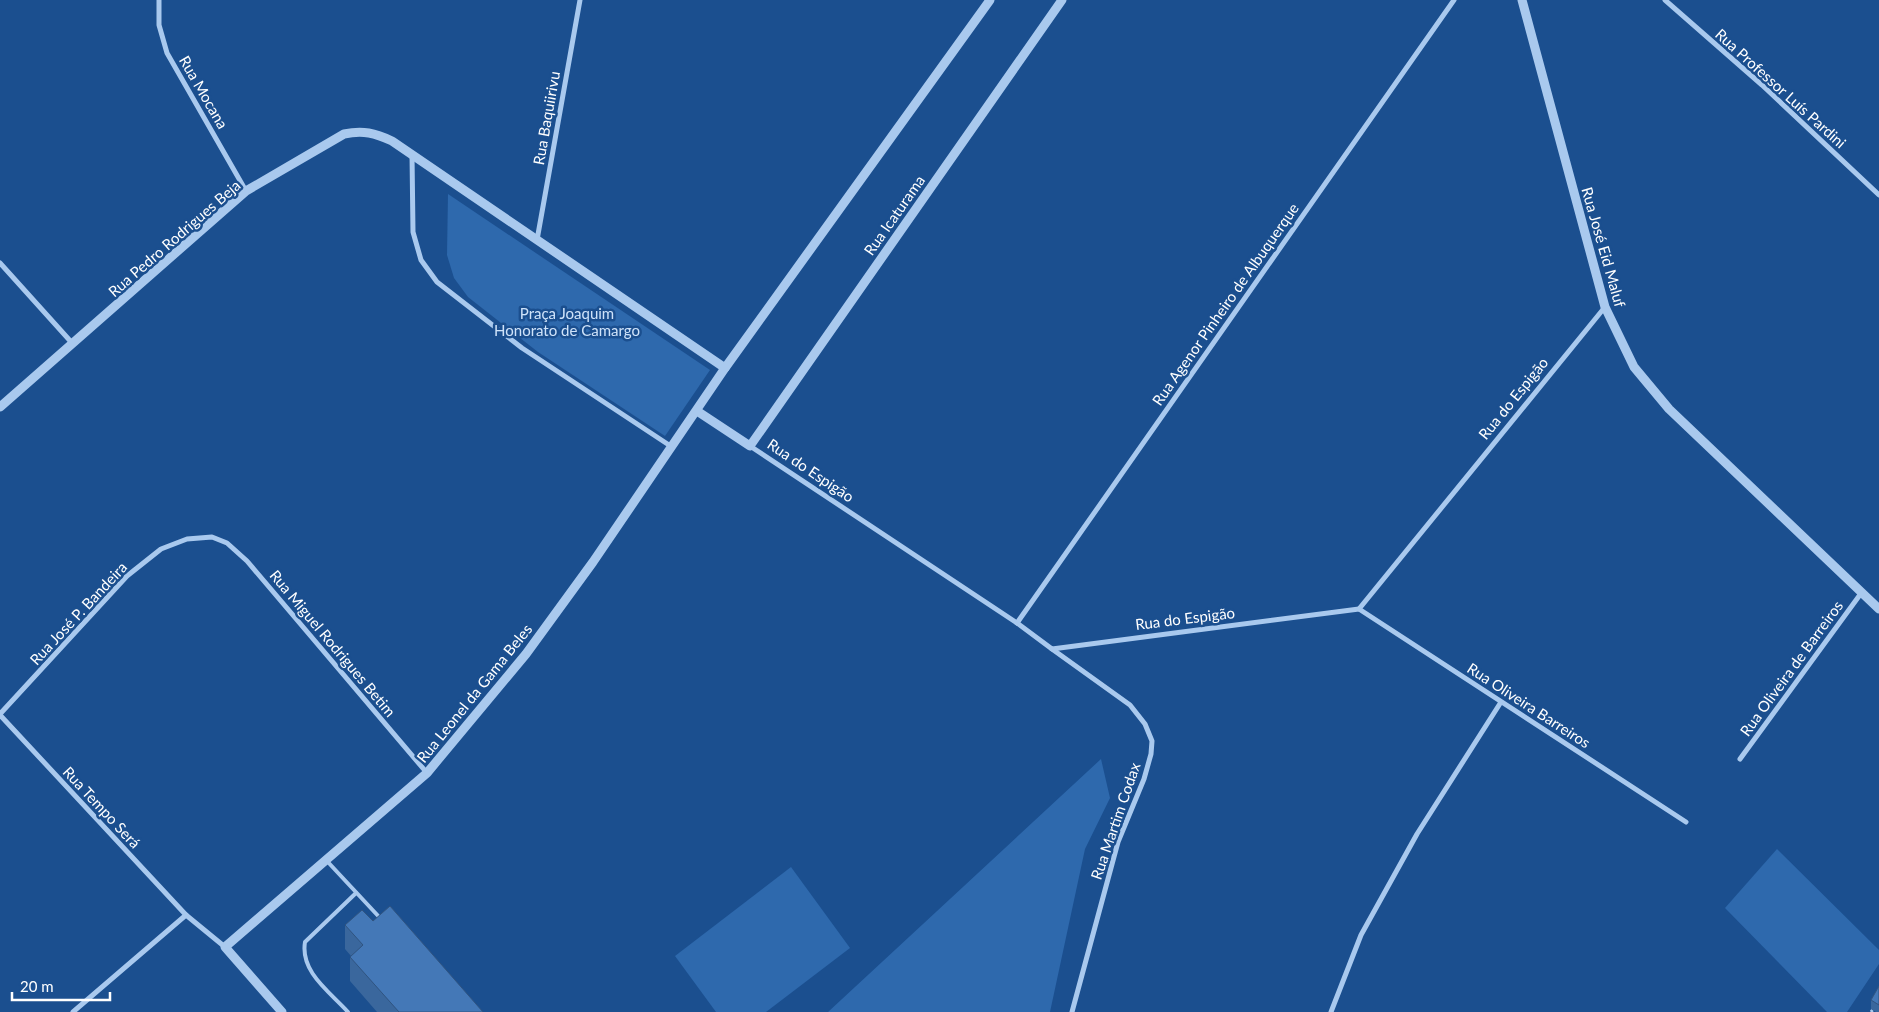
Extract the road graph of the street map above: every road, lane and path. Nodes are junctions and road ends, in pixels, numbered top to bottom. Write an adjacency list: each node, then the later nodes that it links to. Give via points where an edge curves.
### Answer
1 (159, 0): 9 (street, Rua Mocana, via 159,25 167,54)
2 (580, 0): 11 (street, Rua Baquiirivu)
3 (990, 0): 15 (street)
4 (1062, 0): 18 (street, Rua Icaturama)
5 (1454, 0): 24 (street, Rua Agenor Pinheiro de Albuquerque)
6 (1522, 0): 13 (street, Rua José Eid Maluf)
7 (1665, 0): 10 (street, Rua Professor Luís Pardini, via 1762,85)
8 (412, 154): 9 (street, Rua Pedro Rodrigues Beja, via 375,133 359,131 344,134); 11 (street); 19 (street, via 413,232 421,260 437,282 522,348)
9 (246, 191): 14 (street, Rua Pedro Rodrigues Beja)
10 (1879, 195)
11 (536, 240): 15 (street)
12 (0, 263): 14 (street)
13 (1605, 307): 21 (street, Rua José Eid Maluf, via 1634,367 1669,409); 22 (street, Rua do Espigão)
14 (73, 344): 16 (street, Rua Pedro Rodrigues Beja)
15 (725, 368): 17 (street)
16 (0, 406)
17 (697, 411): 18 (street, Rua do Espigão); 19 (street, Rua Leonel da Gama Beles)
18 (750, 446): 24 (street, Rua do Espigão)
19 (672, 447): 29 (street, Rua Leonel da Gama Beles, via 526,654)
20 (212, 538): 27 (street, Rua José P. Bandeira, via 187,538 161,549 127,576); 29 (street, Rua Miguel Rodrigues Betim, via 227,543 247,561)
21 (1862, 592): 23 (street, Rua José Eid Maluf); 28 (street, Rua Oliveira de Barreiros)
22 (1359, 609): 25 (street, Rua do Espigão); 26 (street, Rua Oliveira Barreiros)
23 (1879, 609)
24 (1017, 623): 25 (street, Rua do Espigão)
25 (1052, 649): 40 (street, Rua Martim Codax, via 1130,705 1145,724 1152,741 1144,780 1118,842)
26 (1501, 702): 30 (street, Rua Oliveira Barreiros); 41 (street, via 1417,834 1365,927)
27 (0, 715): 33 (street, Rua Tempo Será)
28 (1740, 759)
29 (427, 773): 31 (street, Rua Leonel da Gama Beles)
30 (1686, 822)
31 (326, 860): 32 (lane); 35 (street, Rua Leonel da Gama Beles)
32 (356, 893): 34 (lane); 39 (lane, via 305,942 303,953 308,969)
33 (186, 915): 35 (street, Rua Tempo Será); 37 (street)
34 (383, 921)
35 (225, 947): 38 (street)
36 (1879, 1002): 42 (path)
37 (73, 1012)
38 (282, 1012)
39 (348, 1012)
40 (1072, 1012)
41 (1332, 1012)
42 (1871, 1012)

